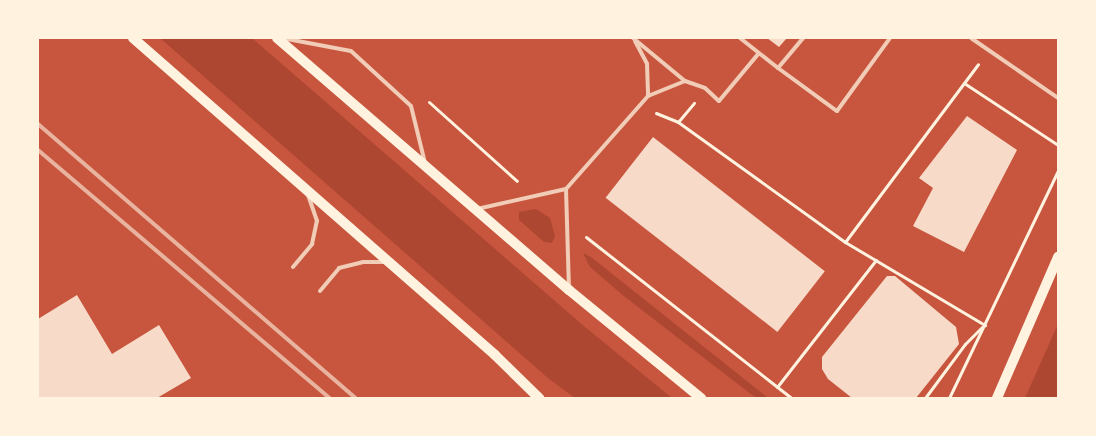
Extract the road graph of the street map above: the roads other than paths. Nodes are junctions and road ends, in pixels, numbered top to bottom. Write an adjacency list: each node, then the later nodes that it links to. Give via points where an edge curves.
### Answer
1 (133, 38): 15 (main road)
2 (278, 38): 13 (main road); 13 (lane, via 351,51 411,106)
3 (633, 38): 10 (lane); 11 (lane, via 647,64)
4 (740, 38): 8 (lane)
5 (803, 38): 9 (lane)
6 (890, 38): 9 (lane, via 837,111)
7 (971, 38): 12 (lane)
8 (759, 53): 9 (lane); 10 (lane, via 719,100 705,88)
9 (778, 68)
10 (685, 81): 11 (lane)
11 (648, 96): 14 (lane)
12 (1058, 98)
13 (426, 165): 16 (main road)
14 (566, 189): 16 (lane); 20 (lane)
15 (307, 191): 18 (main road); 19 (lane, via 317,221 312,244)
16 (476, 209): 20 (main road)
17 (1058, 257): 24 (main road)
18 (388, 262): 21 (lane, via 363,262 339,268); 22 (main road, via 495,355)
19 (293, 268)
20 (569, 290): 23 (main road)
21 (320, 291)
22 (539, 398)
23 (701, 398)
24 (997, 398)

